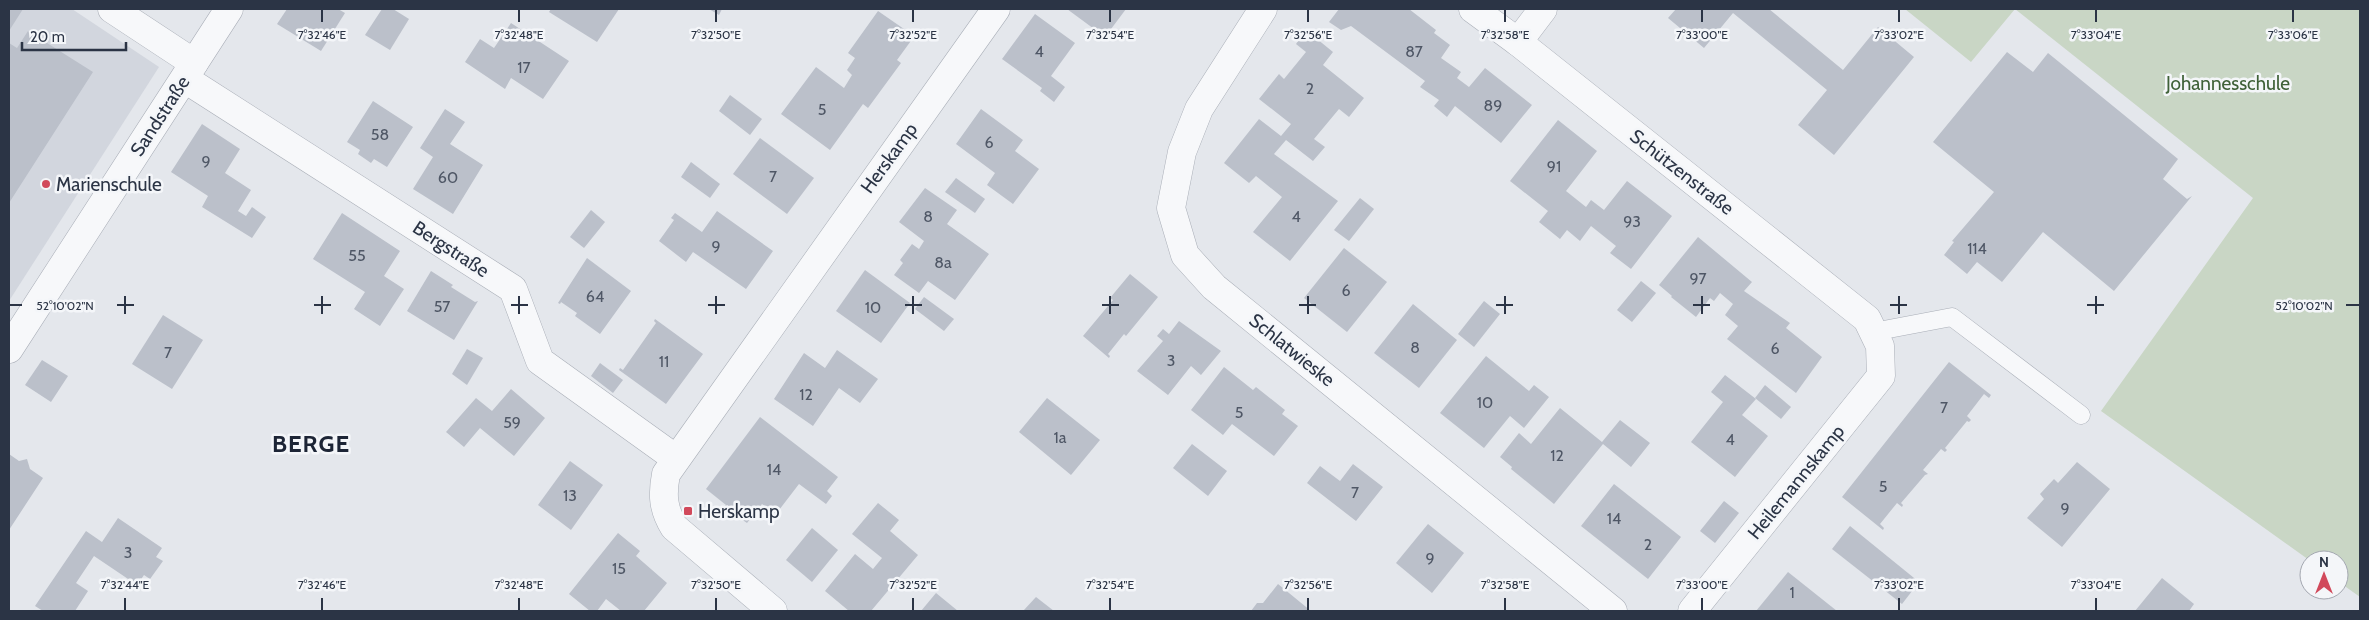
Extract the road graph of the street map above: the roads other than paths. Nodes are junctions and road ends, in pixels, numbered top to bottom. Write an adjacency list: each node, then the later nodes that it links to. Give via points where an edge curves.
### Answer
1 (112, 9): 8 (street, Bergstraße)
2 (229, 9): 8 (street, Sandstraße)
3 (996, 9): 12 (street, Herskamp)
4 (1263, 9): 14 (street, Schlatwieske, via 1199,109 1182,152 1171,208 1185,255 1214,287)
5 (1473, 9): 7 (street, Schützenstraße)
6 (1543, 9): 7 (street)
7 (1518, 42): 9 (street, Schützenstraße, via 1867,319)
8 (190, 71): 10 (street, Sandstraße); 12 (street, Bergstraße, via 513,289 540,361)
9 (1876, 339): 11 (lane, via 1952,317); 15 (street, Heilemannskamp, via 1881,376)
10 (9, 349)
11 (2081, 415)
12 (675, 458): 13 (street, Herskamp, via 666,474 662,493 665,512 674,527)
13 (773, 611)
14 (1613, 611)
15 (1692, 611)

